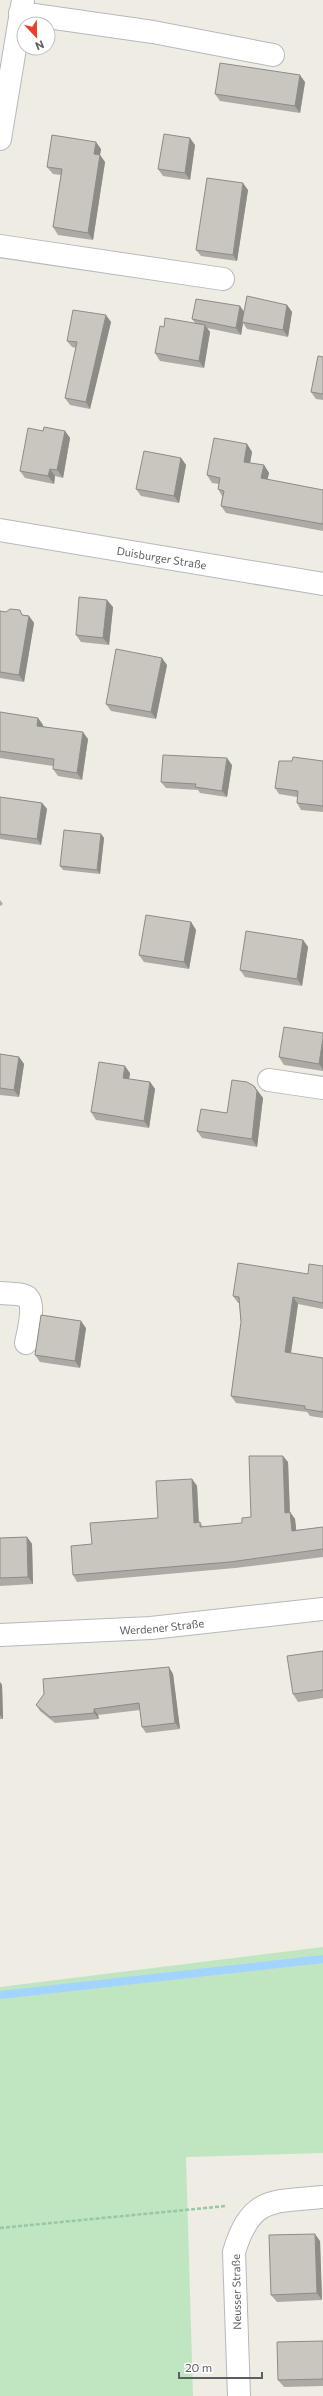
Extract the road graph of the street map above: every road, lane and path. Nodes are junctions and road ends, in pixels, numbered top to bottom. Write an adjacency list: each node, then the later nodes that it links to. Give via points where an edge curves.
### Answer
1 (22, 7): 2 (street); 3 (street)
2 (274, 55)
3 (0, 139)
4 (0, 246): 5 (street)
5 (223, 279)
6 (0, 530): 7 (street, Duisburger Straße)
7 (323, 584)
8 (269, 1080): 9 (street)
9 (323, 1088)
10 (0, 1293): 11 (street, via 25,1296 29,1299 32,1306)
11 (26, 1343)
12 (323, 1609): 13 (street, Werdener Straße, via 151,1628)
13 (0, 1636)
14 (323, 2197): 17 (street, Neusser Straße, via 269,2202 250,2215 241,2229 234,2252)
15 (230, 2206): 16 (path)
16 (0, 2228)
17 (239, 2396)

